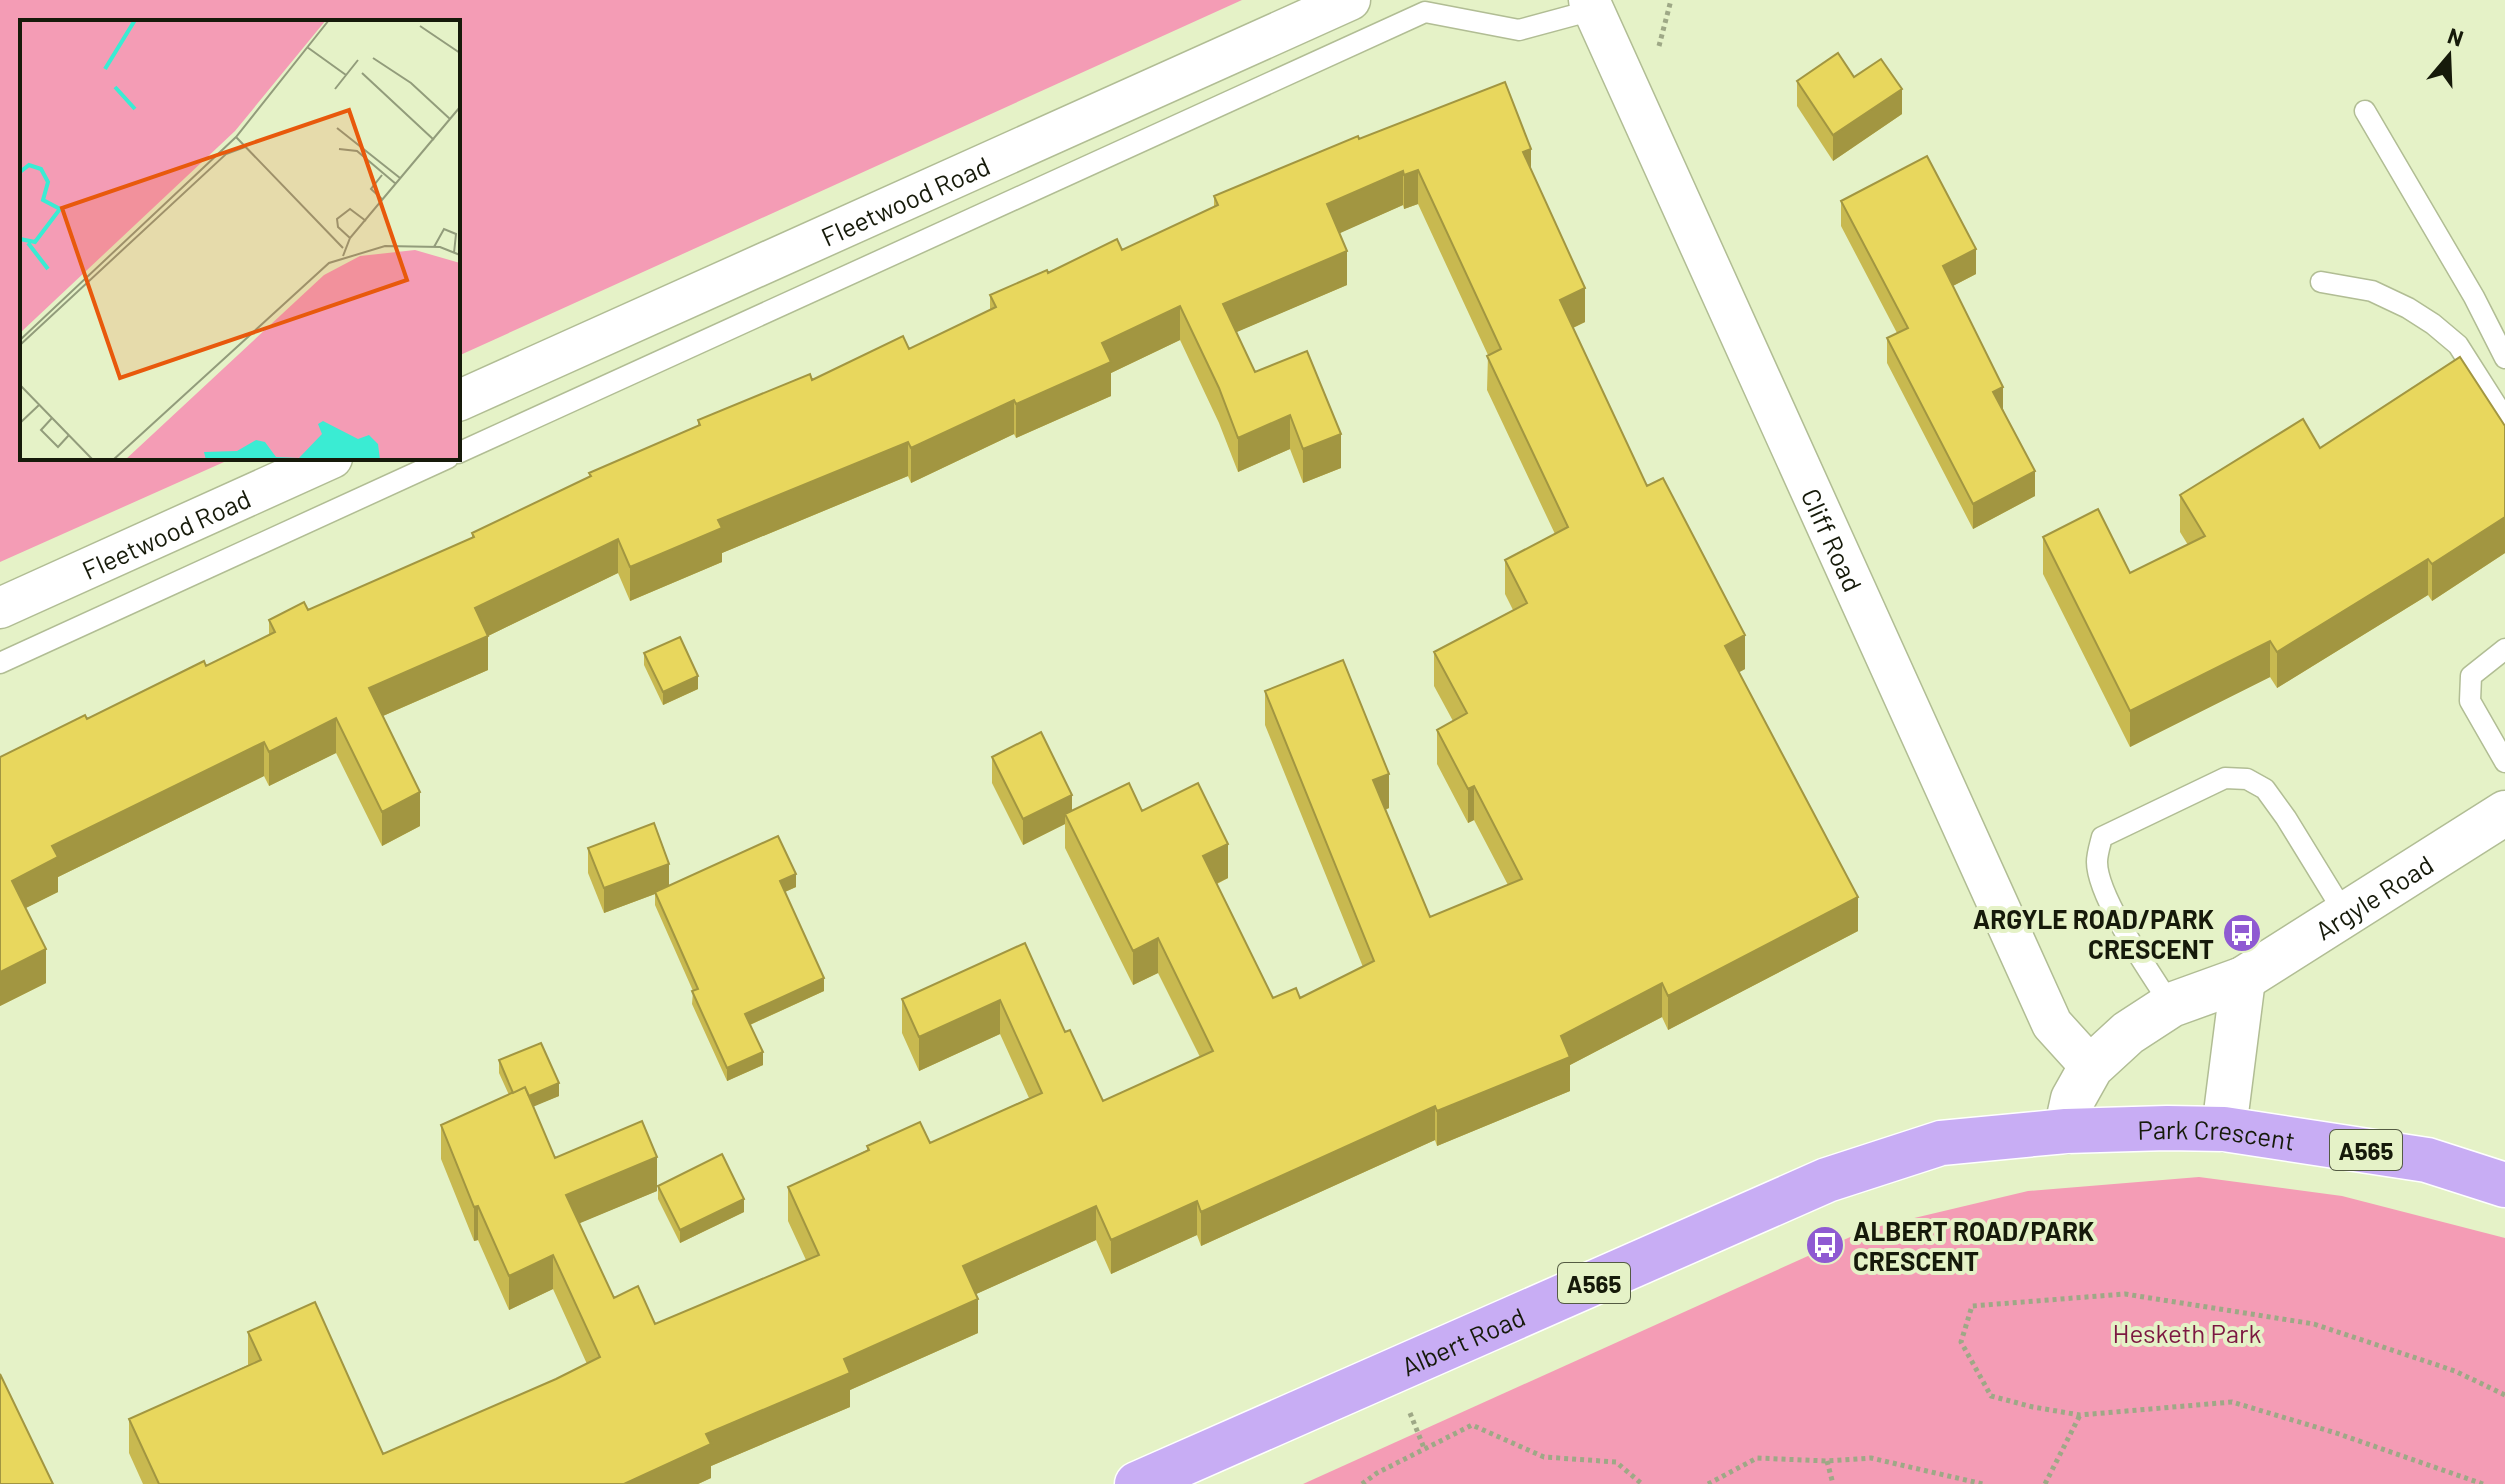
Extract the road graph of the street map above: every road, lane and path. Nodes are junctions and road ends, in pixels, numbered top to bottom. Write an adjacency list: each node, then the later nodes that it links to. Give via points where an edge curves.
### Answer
1 (1350, 0): 6 (street, Fleetwood Road)
2 (1591, 5): 8 (lane, via 1519,30 1425,12); 19 (street, Cliff Road, via 2052,1024)
3 (2365, 111): 5 (lane)
4 (2321, 282): 7 (lane, via 2372,291 2433,324 2458,345)
5 (2505, 358)
6 (460, 400)
7 (2505, 419)
8 (460, 452)
9 (328, 460): 11 (street, Fleetwood Road)
10 (444, 460): 13 (lane)
11 (0, 608)
12 (2505, 649): 14 (lane, via 2471,676 2470,701)
13 (0, 663)
14 (2505, 762)
15 (2505, 813): 16 (street, Argyle Road)
16 (2345, 914): 17 (street, Argyle Road); 18 (lane, via 2279,808 2265,789 2247,779 2225,778 2122,825 2102,837 2097,862 2103,888)
17 (2243, 979): 18 (street, Argyle Road); 20 (street)
18 (2171, 1005): 19 (street, Argyle Road, via 2128,1033)
19 (2091, 1067): 21 (street, Argyle Road, via 2073,1099)
20 (2224, 1129): 21 (highway, Park Crescent / A565); 22 (highway, Park Crescent / A565, via 2427,1160)
21 (2066, 1131): 26 (highway, Albert Road / A565, via 1941,1143 1827,1180)
22 (2505, 1185)
23 (2505, 1395): 24 (path, via 2455,1371 2314,1324 2125,1294 1972,1306 1961,1342 1991,1396)
24 (2080, 1415): 32 (path); 33 (path, via 2232,1402)
25 (1827, 1461): 29 (path, via 1757,1458); 30 (path); 31 (path, via 1871,1458)
26 (1137, 1484)
27 (1362, 1484): 28 (path, via 1472,1425 1544,1457 1616,1462)
28 (1642, 1484)
29 (1708, 1484)
30 (1833, 1484)
31 (1983, 1484)
32 (2045, 1484)
33 (2483, 1484)

